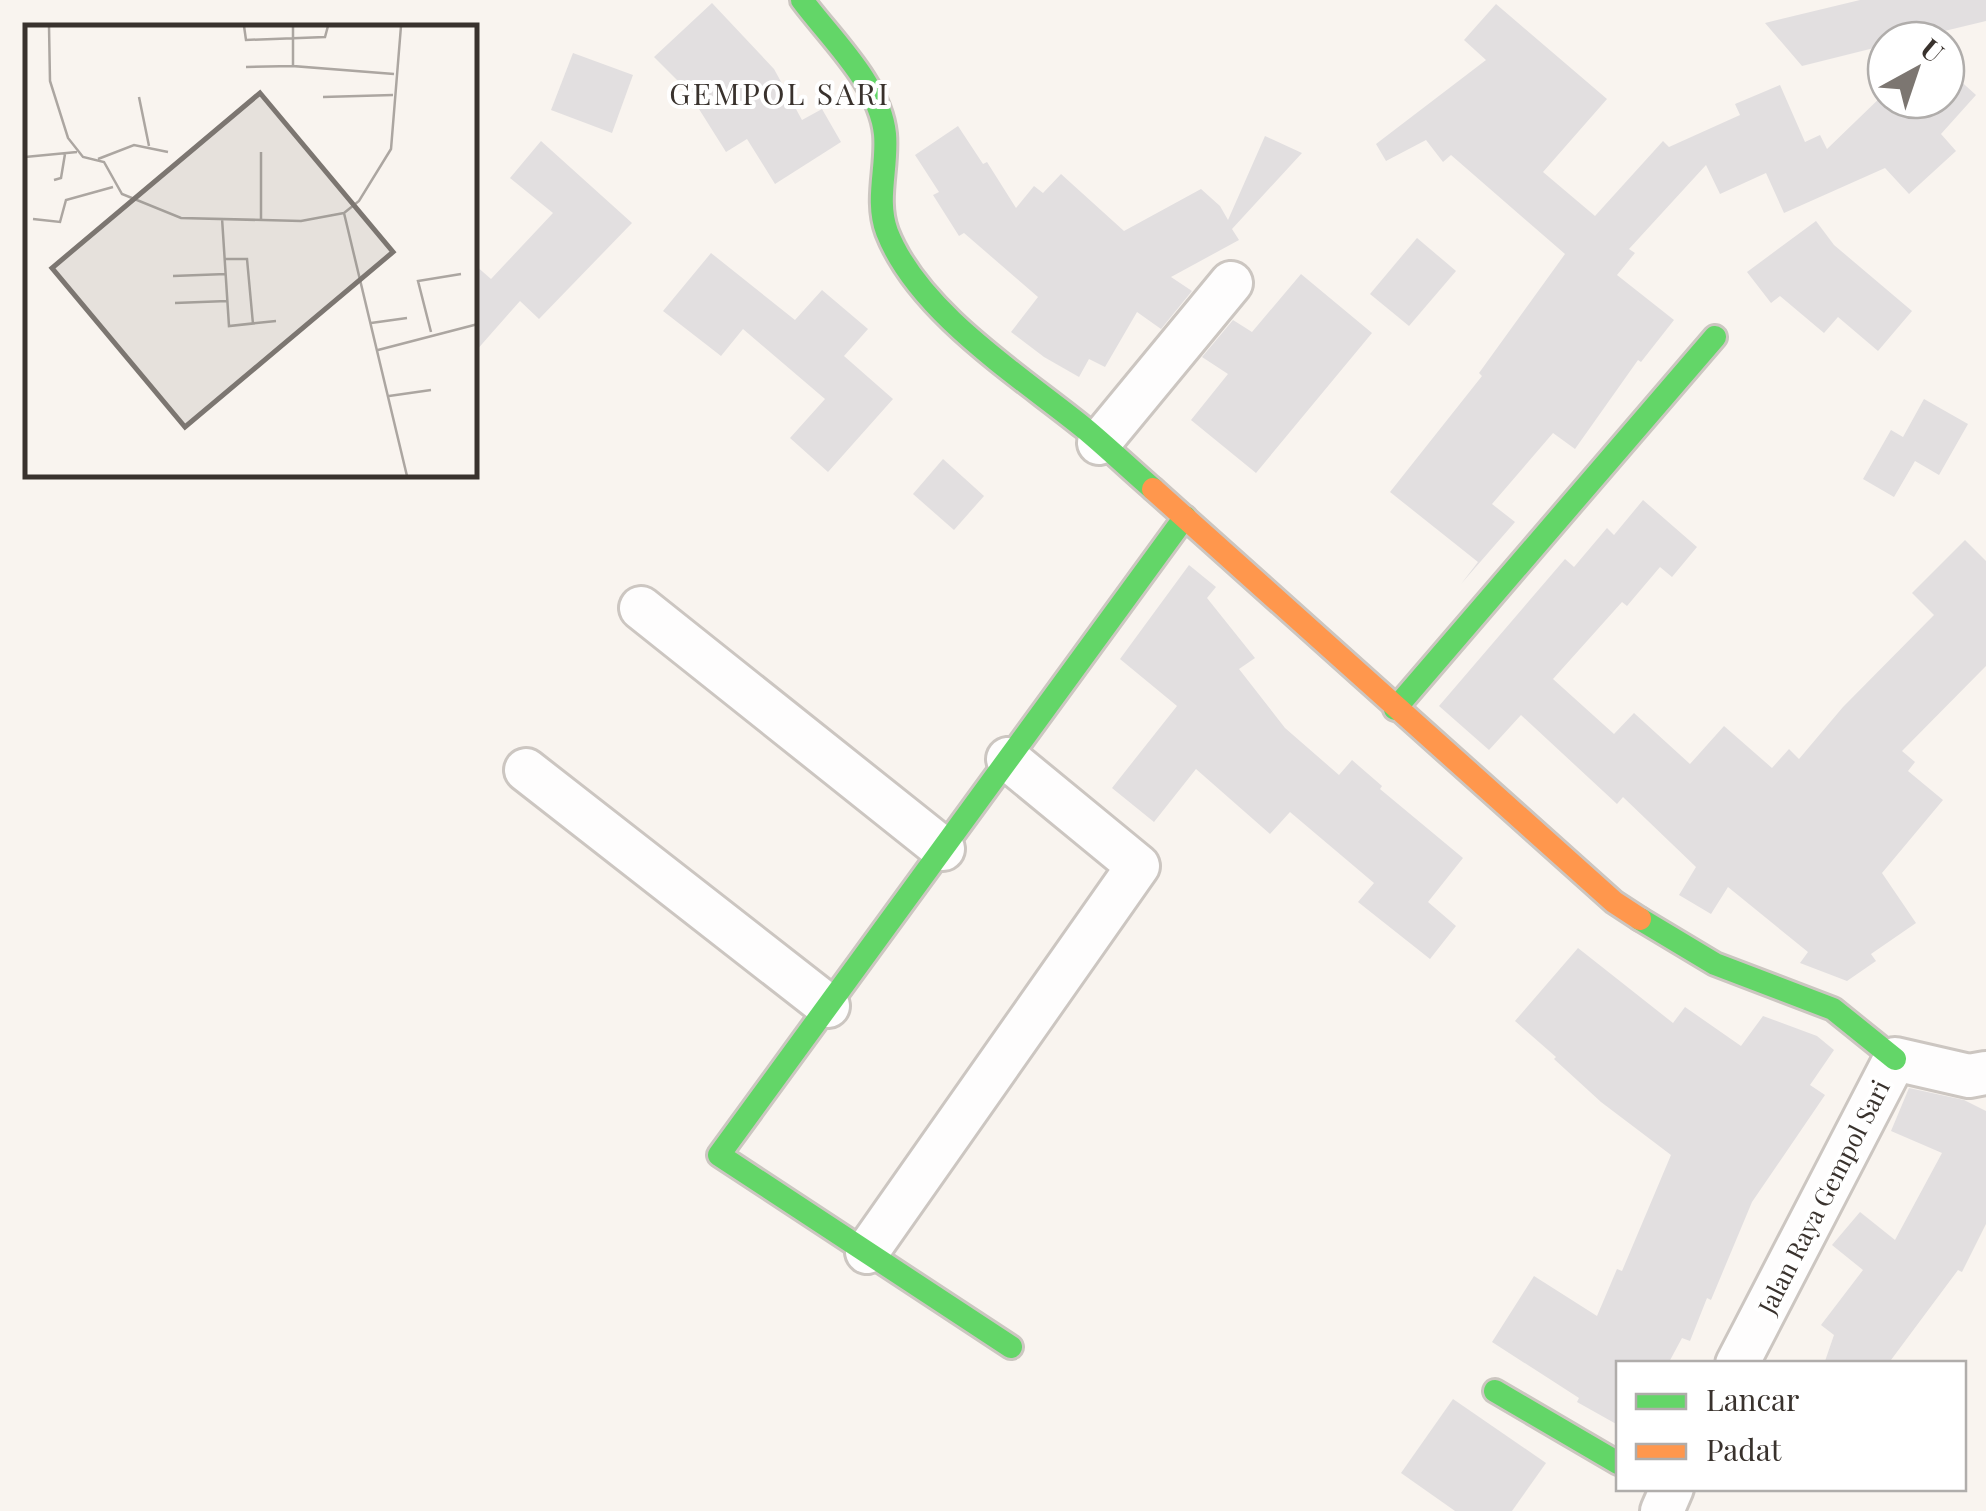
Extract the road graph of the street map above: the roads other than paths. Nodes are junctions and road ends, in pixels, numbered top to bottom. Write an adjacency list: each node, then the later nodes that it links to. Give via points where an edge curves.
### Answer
1 (802, 0): 4 (street, via 864,83 886,125 881,206 901,259 984,351)
2 (1231, 284): 4 (street)
3 (1716, 336): 7 (street)
4 (1099, 442): 5 (street)
5 (1185, 518): 7 (street); 8 (street)
6 (641, 608): 10 (street)
7 (1395, 709): 12 (street, via 1614,902 1715,964 1833,1009)
8 (1008, 759): 10 (street); 14 (street, via 1138,866)
9 (526, 770): 11 (street)
10 (943, 850): 11 (street)
11 (828, 1006): 14 (street, via 719,1155)
12 (1894, 1059): 13 (street, Jalan Raya Gempol Sari); 16 (street, Jalan Raya Gempol Sari)
13 (1986, 1074)
14 (867, 1252): 15 (street)
15 (1011, 1346)
16 (1739, 1361)
17 (1495, 1391): 18 (street)
18 (1616, 1462)

